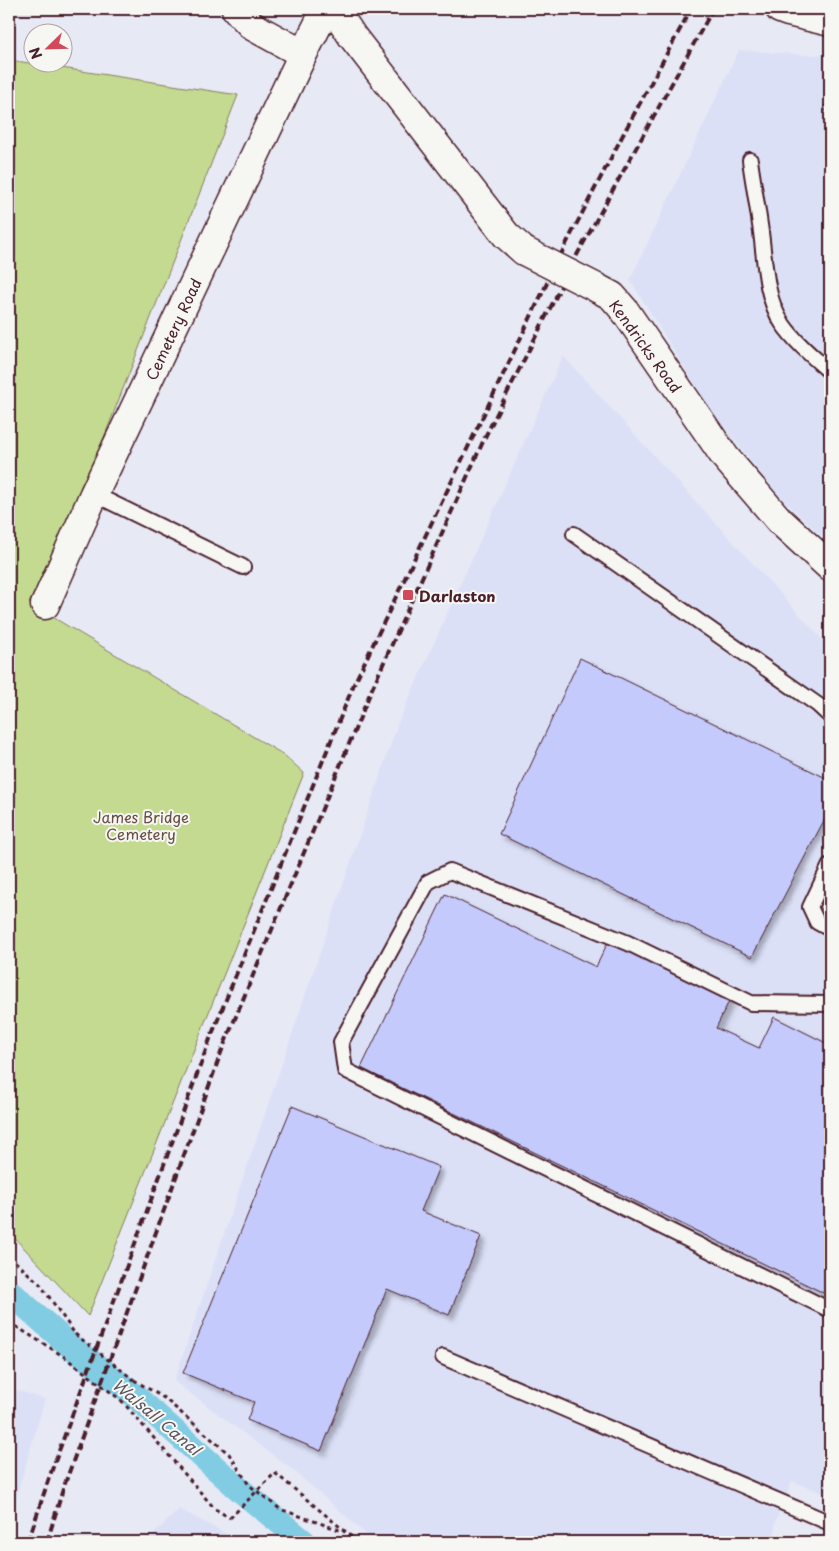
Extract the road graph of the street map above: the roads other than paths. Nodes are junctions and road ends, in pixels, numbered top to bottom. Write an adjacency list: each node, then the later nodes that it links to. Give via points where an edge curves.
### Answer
1 (236, 9): 6 (street, via 252,26)
2 (326, 9): 6 (street, Cemetery Road)
3 (332, 9): 11 (street, Kendricks Road, bridge, via 506,235 524,251 612,296 725,457 780,521)
4 (784, 11): 5 (street)
5 (830, 22)
6 (303, 54): 9 (street, Cemetery Road)
7 (750, 160): 8 (lane, via 764,264 780,321 796,342)
8 (830, 372)
9 (94, 494): 12 (lane); 13 (street, Cemetery Road)
10 (574, 534): 14 (lane)
11 (830, 566)
12 (243, 567)
13 (45, 605)
14 (830, 716)
15 (830, 865): 16 (lane, via 810,907 817,922)
16 (830, 929)
17 (830, 1004): 18 (lane, via 751,1003 614,937 450,871 428,882 340,1042 345,1070)
18 (830, 1310)
19 (443, 1358): 20 (lane)
20 (830, 1522)

